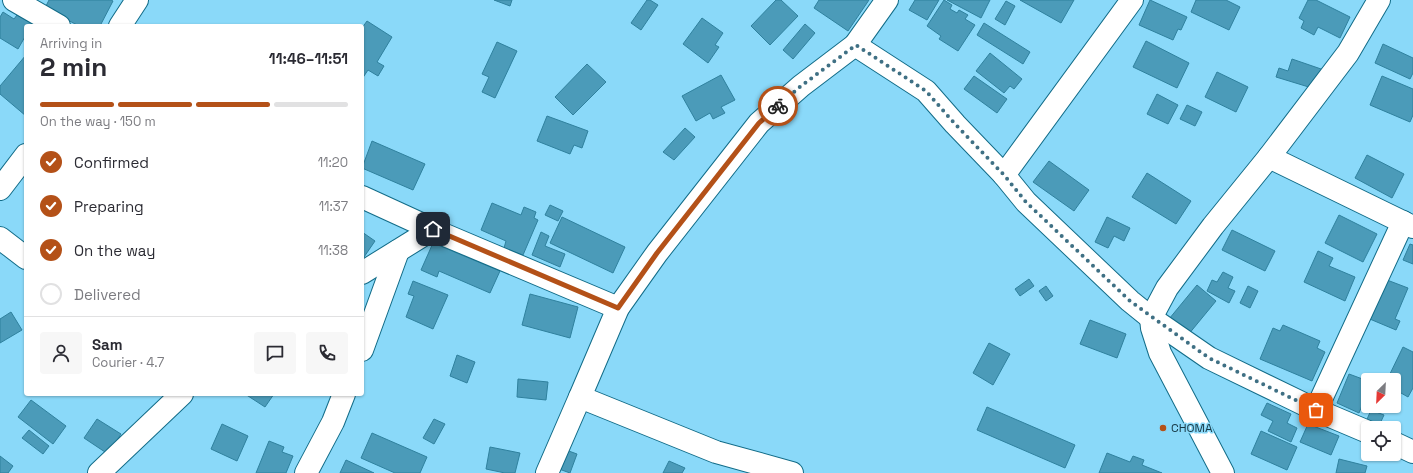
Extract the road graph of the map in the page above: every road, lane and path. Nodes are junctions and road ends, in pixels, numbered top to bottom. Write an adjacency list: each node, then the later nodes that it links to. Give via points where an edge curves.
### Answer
1 (14, 0): 6 (street)
2 (137, 0): 7 (street)
3 (887, 0): 8 (street)
4 (1132, 0): 11 (street)
5 (1379, 0): 10 (street, via 1348,53)
6 (56, 24)
7 (121, 24)
8 (856, 45): 11 (street, via 926,91); 20 (street, via 801,86 759,123 657,253)
9 (24, 158): 12 (street)
10 (1269, 158): 14 (street); 21 (street, via 1213,226 1167,288)
11 (1004, 175): 21 (street, via 1026,202)
12 (0, 189)
13 (364, 198): 15 (street)
14 (1408, 224): 26 (street)
15 (433, 229): 17 (street); 20 (street)
16 (0, 238): 18 (street)
17 (398, 251): 19 (street); 22 (street)
18 (24, 256)
19 (364, 273)
20 (618, 308): 25 (street)
21 (1151, 318): 26 (street, via 1209,358); 34 (street, via 1160,353)
22 (364, 344)
23 (180, 396): 30 (street)
24 (343, 396): 31 (street, via 333,422)
25 (580, 397): 32 (street); 33 (street, via 716,452)
26 (1316, 410): 27 (street)
27 (1361, 429)
28 (1401, 446): 29 (street)
29 (1413, 452)
30 (100, 473)
31 (306, 473)
32 (547, 473)
33 (792, 473)
34 (1223, 473)

